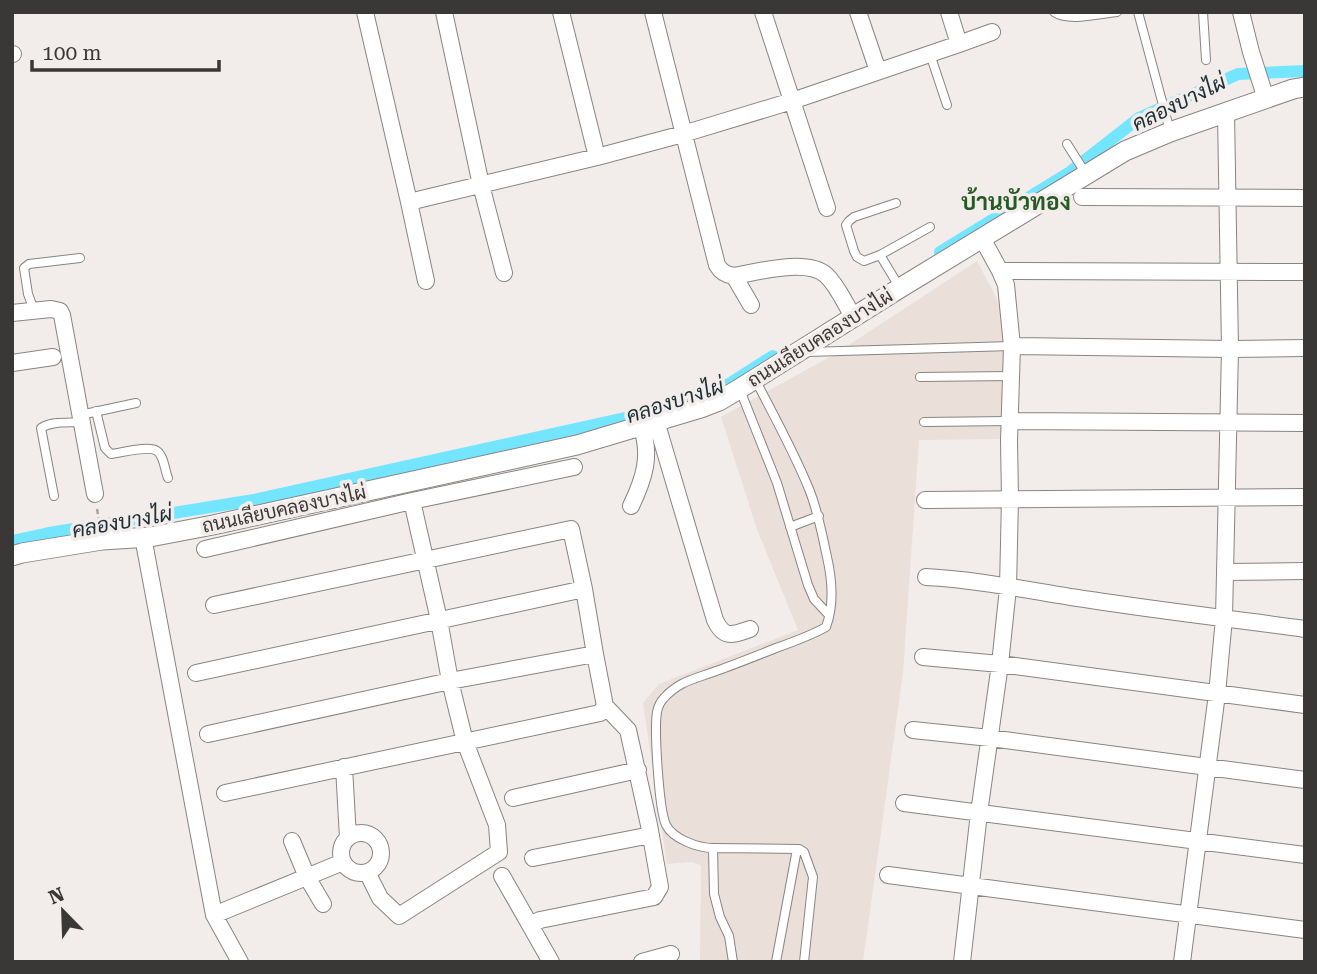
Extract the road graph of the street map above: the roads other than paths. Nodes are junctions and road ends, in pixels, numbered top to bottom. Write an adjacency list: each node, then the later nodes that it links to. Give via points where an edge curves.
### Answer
1 (444, 12): 28 (street)
2 (561, 12): 26 (street)
3 (653, 12): 24 (street)
4 (763, 12): 20 (street)
5 (858, 12): 17 (street)
6 (949, 12): 14 (street)
7 (1054, 12): 8 (lane, via 1070,17)
8 (1116, 12)
9 (1138, 12): 23 (lane)
10 (1203, 12): 16 (lane)
11 (1241, 12): 19 (street)
12 (369, 14): 32 (street)
13 (992, 32): 14 (street)
14 (959, 44): 15 (street)
15 (930, 54): 17 (street); 21 (lane)
16 (1206, 60)
17 (878, 71): 20 (street)
18 (1305, 87): 19 (street, ถนนเลียบคลองบางไผ่)
19 (1263, 90): 22 (street, ถนนเลียบคลองบางไผ่)
20 (792, 101): 24 (street); 34 (street)
21 (947, 105)
22 (1226, 113): 23 (street, ถนนเลียบคลองบางไผ่); 30 (street)
23 (1168, 124): 27 (street, ถนนเลียบคลองบางไผ่)
24 (683, 134): 26 (street); 43 (street, via 718,265)
25 (1068, 144): 27 (lane)
26 (597, 157): 28 (street)
27 (1084, 171): 36 (street, ถนนเลียบคลองบางไผ่)
28 (481, 186): 32 (street); 42 (street)
29 (1082, 197): 30 (street)
30 (1227, 198): 31 (street); 40 (street)
31 (1305, 198)
32 (409, 202): 44 (street)
33 (897, 203): 37 (lane, via 854,217 846,225 861,261)
34 (827, 208)
35 (930, 227): 37 (lane)
36 (982, 239): 39 (street); 45 (street, ถนนเลียบคลองบางไผ่)
37 (881, 257): 45 (lane)
38 (80, 258): 47 (lane, via 24,268)
39 (1000, 271): 40 (street); 50 (street, via 1006,285)
40 (1230, 272): 41 (street); 52 (street)
41 (1305, 272)
42 (505, 273)
43 (734, 276): 46 (street); 49 (street, via 809,267 827,276)
44 (426, 281)
45 (899, 285): 49 (street, ถนนเลียบคลองบางไผ่)
46 (751, 305)
47 (34, 310): 48 (street); 60 (street, via 51,309 62,315)
48 (12, 313)
49 (851, 314): 53 (street, ถนนเลียบคลองบางไผ่)
50 (1012, 346): 52 (street); 53 (lane); 56 (street)
51 (1305, 348): 52 (street)
52 (1230, 349): 63 (street)
53 (797, 352): 58 (street, ถนนเลียบคลองบางไผ่)
54 (52, 357): 55 (street)
55 (12, 363)
56 (1012, 376): 57 (lane); 61 (street)
57 (920, 377)
58 (747, 384): 65 (street, ถนนเลียบคลองบางไผ่, via 719,401); 76 (lane, via 809,488); 77 (lane)
59 (136, 403): 60 (lane)
60 (86, 416): 67 (lane, via 111,454 149,448 157,451); 68 (lane, via 41,428); 74 (street)
61 (1010, 421): 62 (lane); 63 (street); 71 (street)
62 (924, 422)
63 (1228, 423): 64 (street); 69 (street)
64 (1305, 423)
65 (649, 424): 75 (street, via 645,436 648,458); 78 (street, ถนนเลียบคลองบางไผ่, via 563,448); 91 (street, via 715,620 727,634)
66 (574, 467): 73 (street)
67 (167, 478)
68 (54, 496)
69 (1227, 497): 70 (street); 71 (street); 83 (street)
70 (1305, 497)
71 (1010, 498): 72 (street); 85 (street)
72 (925, 500)
73 (412, 501): 79 (street); 81 (street)
74 (96, 502)
75 (631, 506)
76 (818, 516): 77 (lane); 88 (lane, via 831,576)
77 (790, 527): 88 (lane, via 808,585)
78 (143, 537): 80 (street, ถนนเลียบคลองบางไผ่); 128 (street)
79 (205, 548)
80 (12, 556)
81 (426, 561): 86 (street, via 571,529); 87 (street); 90 (street)
82 (1305, 571): 83 (street)
83 (1226, 572): 89 (street)
84 (926, 577): 85 (street)
85 (1008, 588): 89 (street); 95 (street)
86 (584, 589): 90 (street); 93 (street)
87 (214, 605)
88 (828, 614): 117 (lane, via 826,627 685,681 661,700 656,728 666,824 680,837)
89 (1224, 618): 92 (street); 98 (street)
90 (439, 620): 96 (street); 97 (street)
91 (750, 629)
92 (1305, 629)
93 (595, 654): 97 (street); 100 (street)
94 (923, 657): 95 (street)
95 (1000, 664): 98 (street); 103 (street)
96 (195, 673)
97 (450, 681): 102 (street); 104 (street)
98 (1217, 694): 99 (street); 106 (street)
99 (1305, 705)
100 (605, 706): 104 (street, via 600,713); 107 (street, via 628,730)
101 (913, 730): 103 (street)
102 (208, 734)
103 (990, 738): 106 (street); 112 (street)
104 (466, 742): 105 (street); 122 (street, via 496,825 499,852 400,916 380,898)
105 (344, 767): 109 (street); 114 (street)
106 (1207, 768): 108 (street); 116 (street)
107 (638, 771): 110 (street); 113 (street)
108 (1305, 780)
109 (225, 793)
110 (513, 798)
111 (904, 803): 112 (street)
112 (979, 813): 116 (street); 126 (street)
113 (651, 835): 120 (street); 130 (street, via 660,887 654,897)
114 (348, 838): 121 (street, via 342,849); 122 (street, via 366,834 379,845 377,864)
115 (292, 841): 125 (street)
116 (1198, 841): 119 (street); 129 (street)
117 (713, 848): 118 (lane); 136 (lane, via 714,894)
118 (797, 849): 137 (lane); 138 (lane, via 804,852 813,877)
119 (1305, 855)
120 (533, 858)
121 (343, 862): 122 (street, via 353,871); 125 (street)
122 (367, 872)
123 (888, 875): 126 (street)
124 (502, 876): 130 (street)
125 (307, 877): 127 (street); 128 (street)
126 (971, 886): 129 (street); 139 (street)
127 (323, 904)
128 (214, 915): 133 (street)
129 (1188, 915): 131 (street); 140 (street)
130 (530, 925): 134 (street)
131 (1305, 930)
132 (671, 954): 135 (street)
133 (240, 962)
134 (551, 962)
135 (642, 962)
136 (733, 962)
137 (776, 962)
138 (804, 962)
139 (962, 962)
140 (1182, 962)

